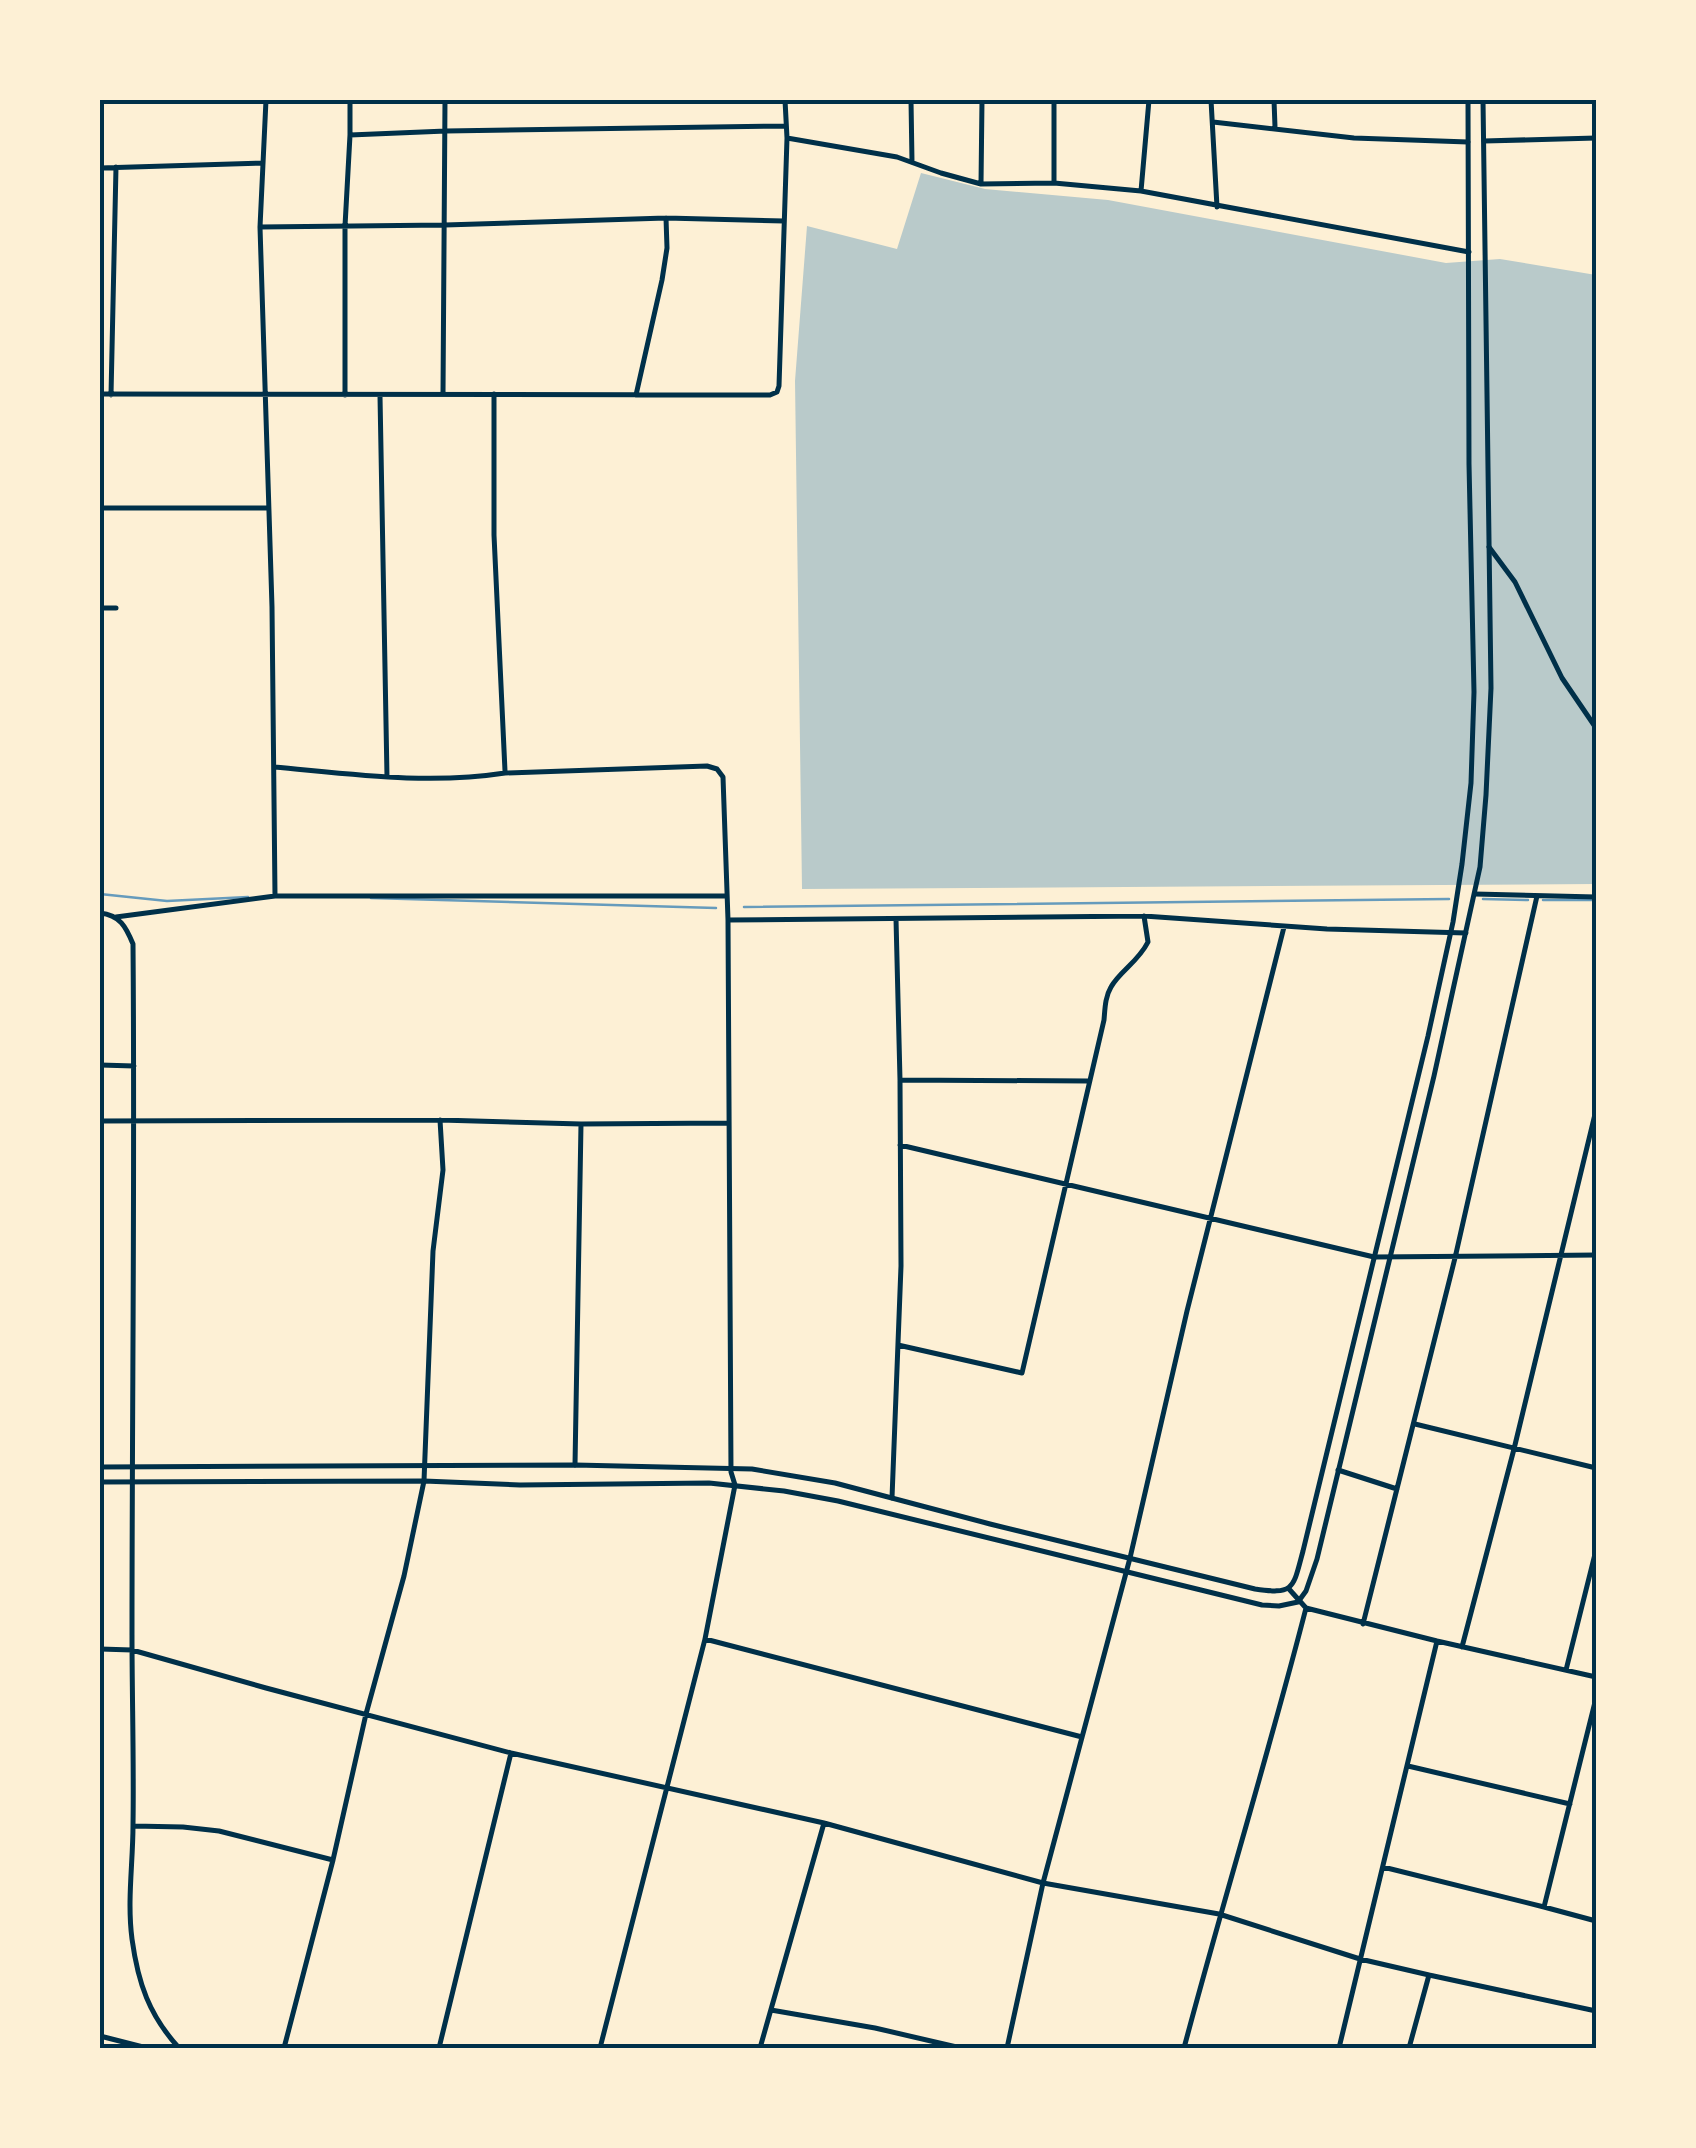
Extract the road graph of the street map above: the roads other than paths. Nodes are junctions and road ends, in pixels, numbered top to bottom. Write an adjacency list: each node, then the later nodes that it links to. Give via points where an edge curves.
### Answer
1 (266, 100): 23 (street)
2 (350, 100): 17 (street)
3 (446, 100): 16 (street)
4 (785, 100): 14 (street)
5 (911, 100): 22 (street)
6 (982, 100): 27 (street)
7 (1054, 100): 26 (street)
8 (1149, 100): 28 (street)
9 (1211, 100): 13 (street)
10 (1274, 100): 15 (street)
11 (1468, 100): 21 (street)
12 (1483, 100): 20 (street)
13 (1213, 122): 15 (street); 29 (street)
14 (786, 126): 16 (street); 18 (street)
15 (1275, 128): 21 (street)
16 (446, 131): 17 (street); 32 (street)
17 (350, 135): 33 (street)
18 (787, 138): 22 (street); 31 (street)
19 (1596, 138): 20 (street)
20 (1484, 141): 46 (street)
21 (1468, 142): 35 (street)
22 (912, 162): 27 (street)
23 (263, 163): 24 (street); 34 (street)
24 (116, 167): 25 (street); 40 (street)
25 (100, 168)
26 (1054, 183): 27 (street); 28 (street)
27 (981, 184)
28 (1141, 191): 29 (street)
29 (1217, 207): 35 (street)
30 (666, 218): 31 (street); 32 (street); 42 (street, via 662,280)
31 (784, 221): 42 (street, via 777,392)
32 (445, 225): 33 (street); 38 (street)
33 (345, 226): 34 (street); 41 (street)
34 (260, 227): 37 (street)
35 (1469, 252): 64 (street, via 1474,692 1471,783)
36 (100, 394): 40 (street)
37 (266, 394): 40 (street); 41 (street); 45 (street)
38 (442, 394): 39 (street); 43 (street)
39 (494, 394): 42 (street); 51 (street)
40 (111, 395)
41 (344, 395): 43 (street)
42 (636, 395)
43 (380, 396): 52 (street)
44 (100, 508): 45 (street)
45 (268, 508): 50 (street)
46 (1489, 547): 49 (street); 53 (street, via 1491,688)
47 (100, 608): 48 (street)
48 (116, 608)
49 (1596, 728)
50 (274, 767): 52 (street); 54 (street)
51 (504, 772): 52 (street); 55 (street, via 717,769 723,776)
52 (386, 777)
53 (1475, 894): 56 (street); 65 (street)
54 (275, 896): 55 (street); 60 (street)
55 (727, 896): 62 (street)
56 (1536, 896): 57 (street); 82 (street)
57 (1596, 897)
58 (100, 913): 60 (street)
59 (1144, 916): 61 (street); 63 (street); 69 (street, via 1148,942 1110,988)
60 (116, 917): 67 (street, via 133,944)
61 (896, 918): 62 (street); 68 (street)
62 (728, 920): 74 (street)
63 (1284, 927): 64 (street); 78 (street)
64 (1451, 932): 65 (street); 81 (street)
65 (1466, 933): 83 (street)
66 (100, 1065): 67 (street)
67 (134, 1066): 73 (street)
68 (900, 1080): 69 (street); 76 (street)
69 (1088, 1081): 77 (street)
70 (1596, 1110): 80 (street)
71 (440, 1120): 73 (street); 75 (street); 88 (street, via 443,1170)
72 (100, 1121): 73 (street)
73 (134, 1122): 90 (street)
74 (728, 1123): 75 (street); 91 (street)
75 (582, 1124): 87 (street)
76 (900, 1145): 77 (street); 84 (street)
77 (1066, 1183): 78 (street); 84 (street, via 1022,1373)
78 (1211, 1220): 81 (street); 101 (street)
79 (1596, 1255): 80 (street)
80 (1560, 1256): 82 (street); 86 (street)
81 (1374, 1257): 83 (street); 103 (street)
82 (1455, 1258): 83 (street); 85 (street)
83 (1389, 1259): 93 (street)
84 (898, 1344): 99 (street)
85 (1415, 1424): 86 (street); 98 (street)
86 (1514, 1448): 92 (street); 109 (street)
87 (575, 1465): 88 (street); 91 (street)
88 (424, 1467): 90 (street); 94 (street)
89 (100, 1468): 90 (street)
90 (131, 1468): 96 (street)
91 (731, 1468): 97 (street); 99 (street)
92 (1596, 1468)
93 (1338, 1470): 98 (street); 104 (street, via 1317,1558)
94 (424, 1481): 96 (street); 97 (street); 115 (street)
95 (100, 1482): 96 (street)
96 (132, 1482): 111 (street)
97 (734, 1485): 102 (street, via 838,1500); 107 (street)
98 (1398, 1489): 106 (street)
99 (892, 1498): 101 (street)
100 (1596, 1550): 112 (street)
101 (1130, 1558): 102 (street); 103 (street, via 1255,1589)
102 (1126, 1570): 104 (street, via 1262,1605); 116 (street)
103 (1288, 1589): 104 (street)
104 (1298, 1602): 105 (street)
105 (1306, 1608): 106 (street); 127 (street)
106 (1363, 1624): 108 (street)
107 (705, 1638): 116 (street); 119 (street)
108 (1437, 1642): 109 (street); 118 (street)
109 (1462, 1647): 112 (street)
110 (100, 1650): 111 (street)
111 (132, 1650): 115 (street); 122 (street)
112 (1566, 1670): 113 (street)
113 (1596, 1677)
114 (1596, 1698): 120 (street)
115 (366, 1714): 117 (street); 123 (street)
116 (1082, 1737): 125 (street)
117 (511, 1753): 119 (street); 137 (street)
118 (1408, 1766): 120 (street); 124 (street)
119 (669, 1788): 121 (street); 138 (street)
120 (1570, 1804): 126 (street)
121 (824, 1823): 125 (street); 131 (street)
122 (133, 1826): 123 (street, via 219,1831); 135 (street, via 130,1914 140,1978 147,2003)
123 (333, 1860): 136 (street)
124 (1383, 1868): 126 (street); 129 (street)
125 (1042, 1883): 127 (street); 141 (street)
126 (1544, 1906): 128 (street)
127 (1219, 1914): 129 (street); 142 (street)
128 (1596, 1921)
129 (1360, 1958): 130 (street); 143 (street)
130 (1429, 1975): 132 (street); 144 (street)
131 (771, 2010): 139 (street); 140 (street)
132 (1596, 2010)
133 (100, 2036): 134 (street)
134 (147, 2048)
135 (179, 2048)
136 (284, 2048)
137 (439, 2048)
138 (600, 2048)
139 (760, 2048)
140 (961, 2048)
141 (1006, 2048)
142 (1184, 2048)
143 (1339, 2048)
144 (1409, 2048)

